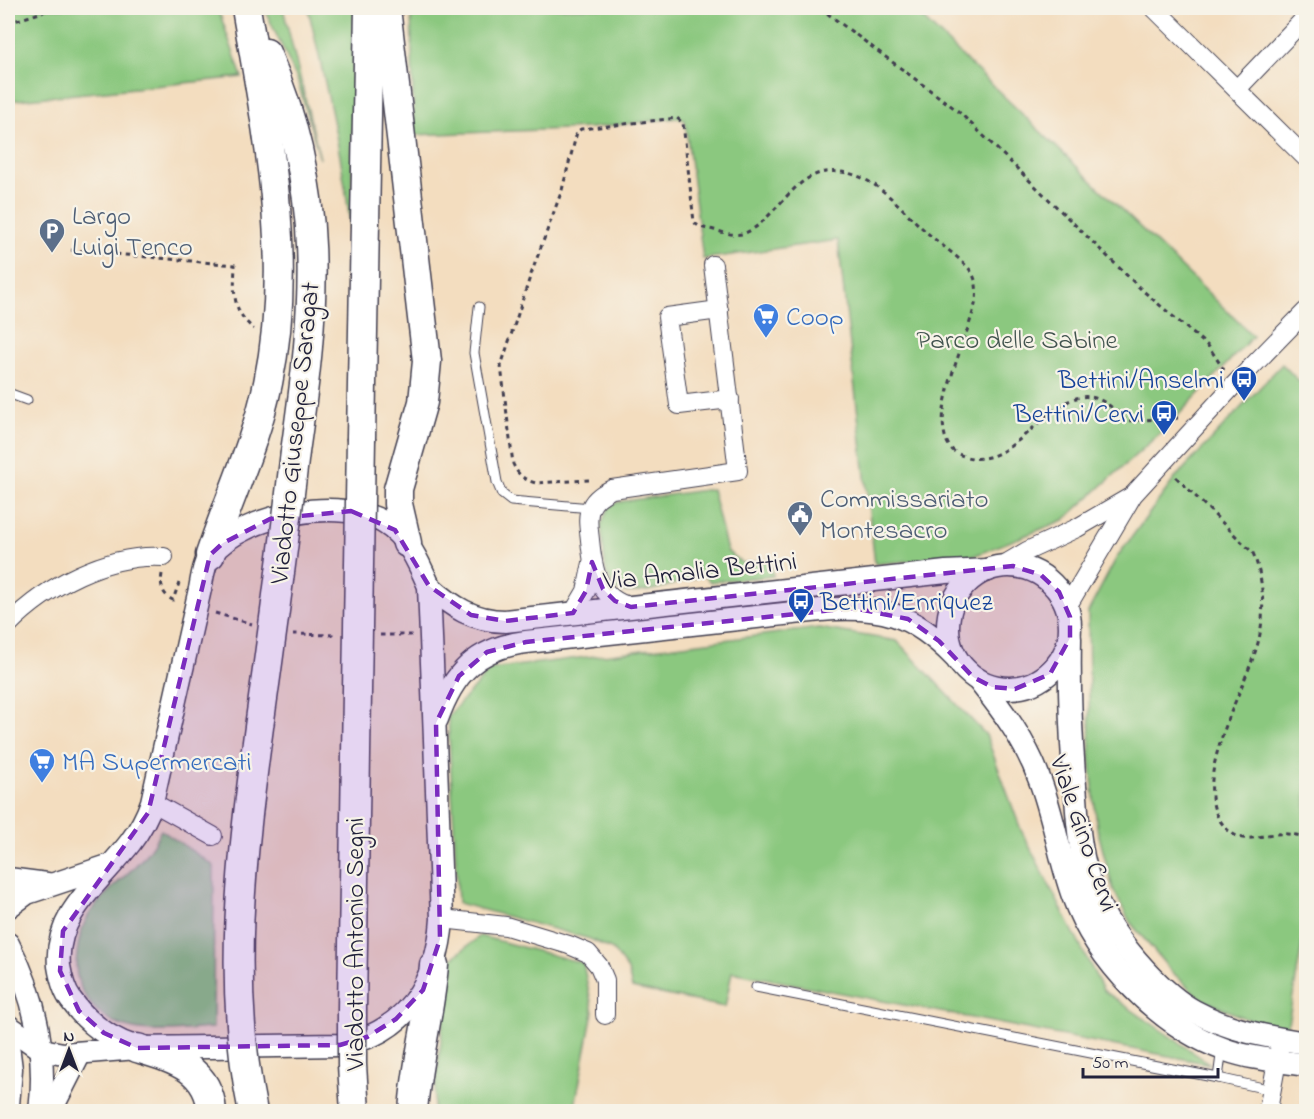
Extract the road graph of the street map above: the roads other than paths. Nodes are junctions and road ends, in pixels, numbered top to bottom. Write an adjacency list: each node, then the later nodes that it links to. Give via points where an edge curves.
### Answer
1 (369, 8): 31 (main road, Viadotto Giuseppe Saragat, bridge)
2 (387, 8): 17 (main road, via 427,361 423,402 398,489)
3 (1154, 8): 6 (street)
4 (246, 11): 18 (main road, via 265,114 277,217 277,336 264,401); 59 (main road, Viadotto Giuseppe Saragat, bridge, via 290,113 304,174 313,281 306,376 243,859 239,939 241,1027)
5 (1306, 17): 6 (street)
6 (1238, 88): 7 (street)
7 (1306, 158)
8 (714, 265): 10 (street)
9 (479, 308): 16 (lane, via 474,353 502,494 511,501)
10 (719, 310): 13 (street); 13 (street, via 667,317 679,405)
11 (1306, 310): 15 (street, Via Amalia Bettini)
12 (8, 393): 14 (lane)
13 (730, 399): 16 (street, via 738,471 612,489 598,497)
14 (27, 400)
15 (1133, 495): 21 (street, Via Amalia Bettini, via 1077,528); 24 (street, Via Amalia Bettini)
16 (591, 508): 20 (street, via 588,520)
17 (407, 543): 18 (street, via 392,527 371,516 351,511 319,511 264,521 229,539); 22 (street)
18 (210, 555): 32 (street)
19 (164, 557): 26 (street, via 119,562 68,579)
20 (592, 562): 23 (street, via 606,594); 25 (street, via 586,591)
21 (994, 568): 23 (street, Via Amalia Bettini); 24 (street, via 1018,567 1041,574 1055,586); 28 (street, via 965,584 951,606 948,632)
22 (429, 586): 25 (street, Via Amalia Bettini, via 459,609 488,620); 30 (street)
23 (631, 607): 25 (street, Via Amalia Bettini)
24 (1067, 607): 27 (street)
25 (573, 613)
26 (8, 624)
27 (1070, 638): 29 (street, via 1060,663 1036,683 1003,689); 49 (street, Viale Gino Cervi, via 1071,746 1079,831 1089,881 1101,910 1135,958 1177,1000)
28 (955, 657): 29 (street); 30 (street, via 908,619 853,609 526,642 487,652 470,665 453,684)
29 (979, 681): 47 (street, Viale Gino Cervi, via 1012,725 1038,776 1070,889 1098,947 1152,1004 1185,1029)
30 (435, 723): 38 (street)
31 (355, 777): 60 (main road, Viadotto Antonio Segni, bridge, via 351,1008)
32 (152, 802): 33 (street); 34 (street, via 136,834)
33 (213, 836)
34 (110, 866): 36 (street); 46 (street, via 65,924 59,945 60,971 69,997 87,1020 116,1040)
35 (8, 879): 36 (street)
36 (60, 882): 37 (street, via 27,893)
37 (8, 907)
38 (442, 918): 40 (street); 42 (street, via 506,926 588,953 605,980)
39 (8, 944): 48 (street, via 31,996)
40 (434, 965): 46 (street, via 423,990 403,1013 358,1042 325,1046); 61 (main road)
41 (756, 987): 52 (lane)
42 (605, 1015)
43 (8, 1026): 48 (street)
44 (1306, 1043): 49 (street, Viale Gino Cervi)
45 (8, 1045): 54 (street)
46 (137, 1048): 50 (street); 58 (main road, via 167,1058 194,1074 208,1090)
47 (1222, 1048): 49 (street, Viale Gino Cervi, via 1239,1054); 52 (lane)
48 (42, 1050): 50 (street); 56 (street)
49 (1279, 1050): 51 (street, Viale Gino Cervi); 53 (street)
50 (80, 1053): 57 (street)
51 (1306, 1065)
52 (1218, 1078): 53 (lane)
53 (1272, 1090): 55 (street)
54 (8, 1105)
55 (1268, 1110)
56 (40, 1112)
57 (50, 1112)
58 (212, 1112)
59 (253, 1112)
60 (355, 1112)
61 (413, 1112)

